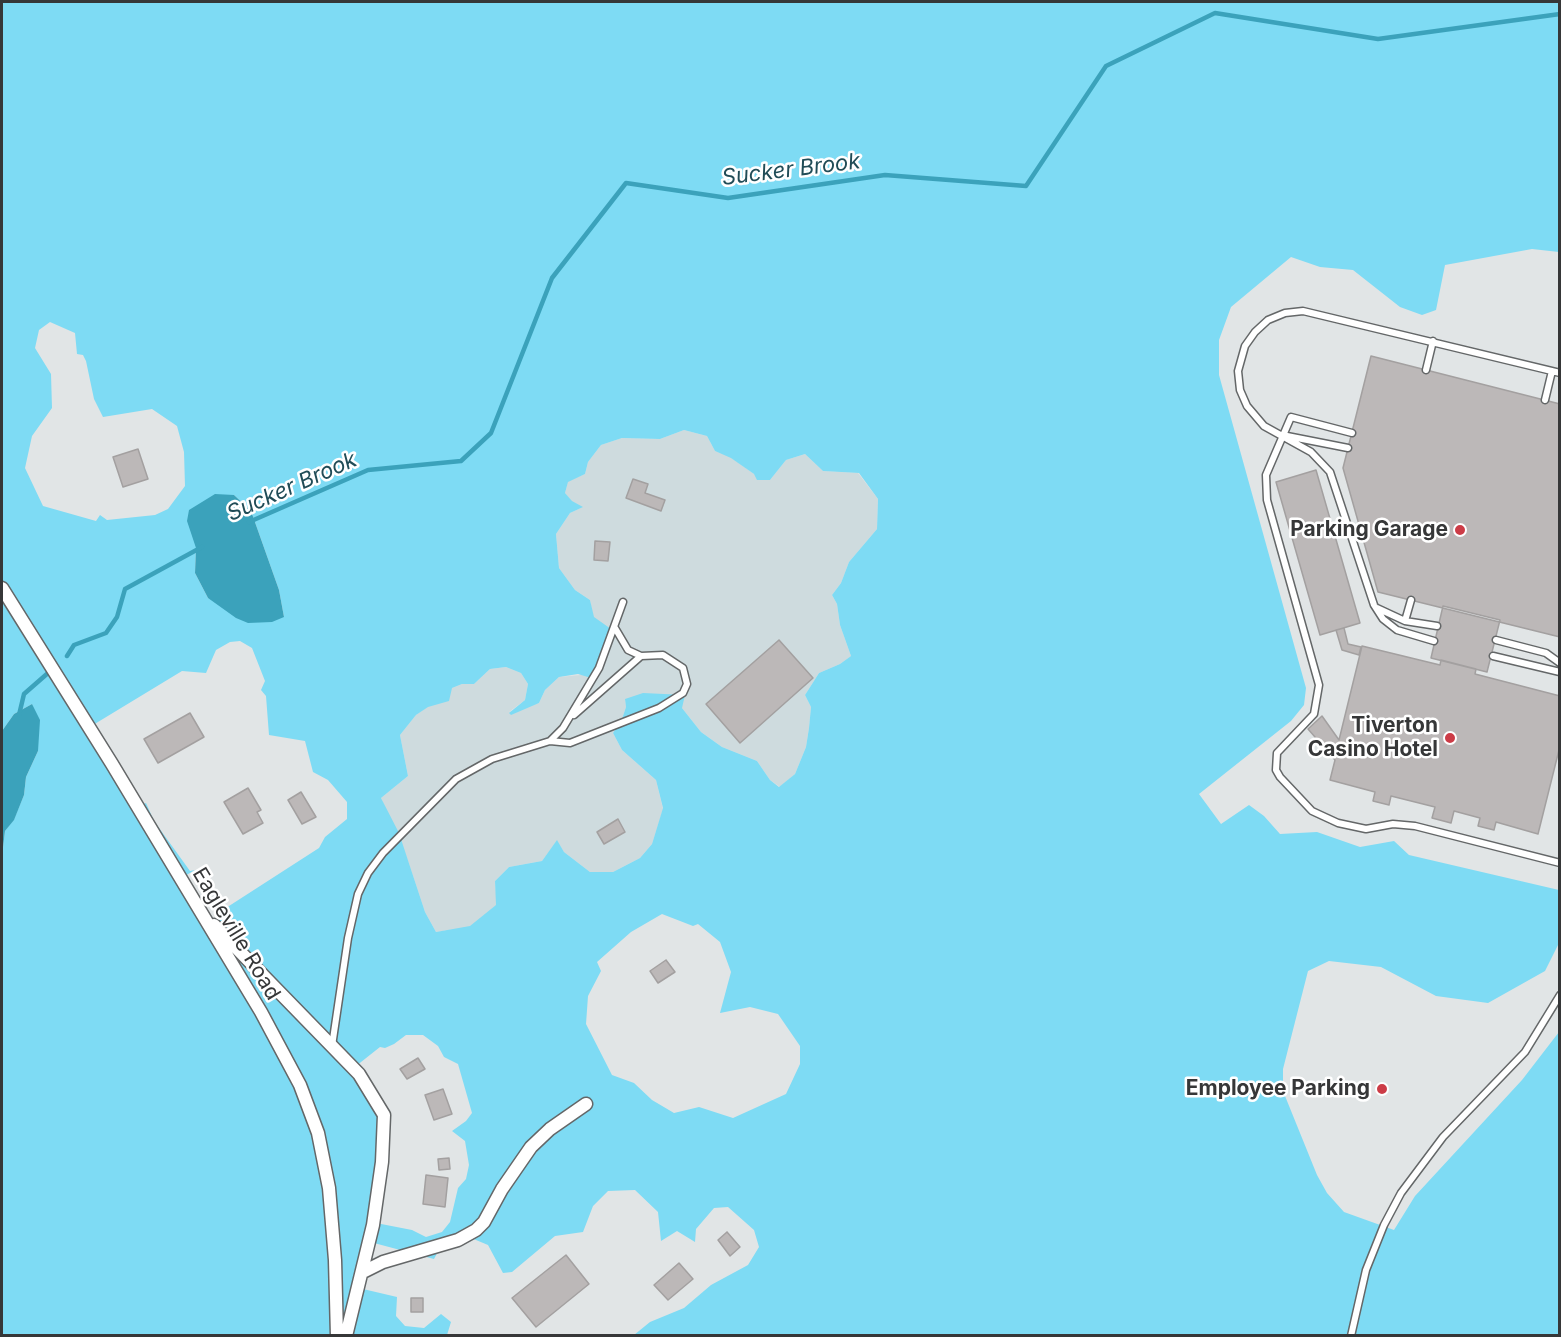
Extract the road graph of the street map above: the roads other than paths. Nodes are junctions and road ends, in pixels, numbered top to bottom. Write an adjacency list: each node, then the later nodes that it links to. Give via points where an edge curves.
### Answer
1 (1433, 341): 2 (lane); 3 (lane); 7 (lane, via 1311,312 1285,313 1268,321 1245,346 1239,363 1239,381 1252,413 1264,426)
2 (1426, 370)
3 (1552, 371): 4 (lane); 5 (lane)
4 (1560, 373)
5 (1545, 400)
6 (1352, 433): 7 (lane, via 1291,417)
7 (1284, 436): 8 (lane); 12 (lane, via 1317,457 1333,477); 25 (lane, via 1268,470 1265,487 1319,692 1314,714 1276,753 1274,761 1280,777 1312,811 1338,824 1366,828 1415,826)
8 (1348, 448)
9 (2, 588): 26 (street, Eagleville Road)
10 (1410, 600): 13 (lane)
11 (623, 602): 15 (lane)
12 (1374, 605): 13 (lane); 17 (lane, via 1397,630)
13 (1405, 621): 14 (lane)
14 (1437, 626)
15 (615, 628): 19 (lane, via 628,650); 23 (lane, via 599,668)
16 (1496, 640): 21 (lane, via 1546,653)
17 (1434, 641)
18 (1560, 654): 21 (lane)
19 (641, 656): 23 (lane); 24 (lane, via 663,655 683,668 687,684 683,693 659,708 570,743)
20 (1492, 656): 22 (lane)
21 (1559, 662)
22 (1560, 672)
23 (568, 720): 24 (lane)
24 (550, 741): 28 (lane, via 492,759 456,779 372,867 358,894)
25 (1560, 863)
26 (198, 909): 28 (street); 31 (street, Eagleville Road, via 285,1053 318,1133 333,1223)
27 (1560, 995): 33 (lane, via 1525,1052 1443,1137 1401,1193 1369,1262)
28 (332, 1046): 30 (street, via 365,1081 384,1115 380,1182)
29 (586, 1104): 30 (street, via 531,1147 476,1230 459,1240 383,1262)
30 (363, 1272): 32 (street)
31 (336, 1335)
32 (346, 1335)
33 (1351, 1335)

